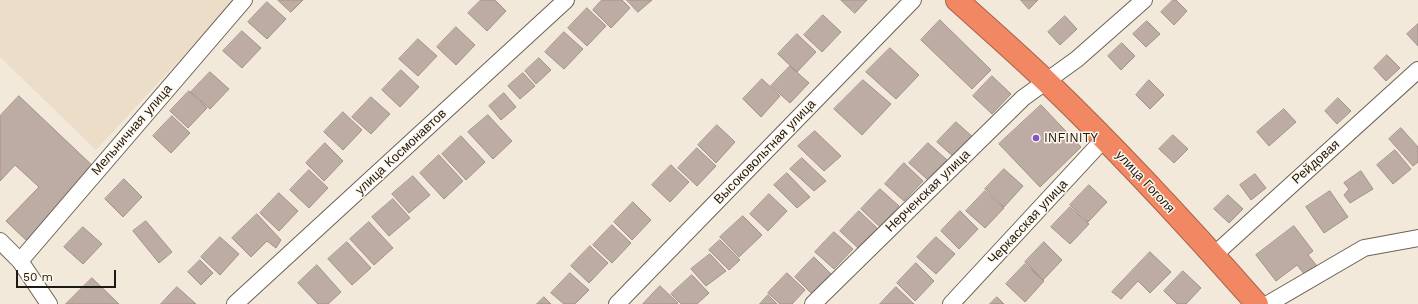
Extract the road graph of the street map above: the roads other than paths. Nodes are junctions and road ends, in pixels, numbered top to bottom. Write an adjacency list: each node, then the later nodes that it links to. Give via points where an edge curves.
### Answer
1 (244, 0): 12 (street, Мельничная улица)
2 (566, 0): 14 (street, улица Космонавтов)
3 (913, 0): 15 (street, Высоковольтная улица)
4 (957, 0): 7 (highway, улица Гоголя)
5 (1144, 0): 7 (street, Нерченская улица, via 1077,59)
6 (1418, 70): 11 (street, Рейдовая)
7 (1046, 81): 8 (highway, улица Гоголя); 16 (street, Нерченская улица, via 1023,98)
8 (1104, 139): 11 (highway, улица Гоголя); 17 (street, Черкасская улица)
9 (1418, 238): 19 (street, via 1364,248)
10 (0, 241): 12 (street)
11 (1214, 255): 18 (highway, улица Гоголя)
12 (20, 261): 13 (street)
13 (49, 304)
14 (235, 304)
15 (617, 304)
16 (813, 304)
17 (951, 304)
18 (1257, 304)
19 (1268, 304)

